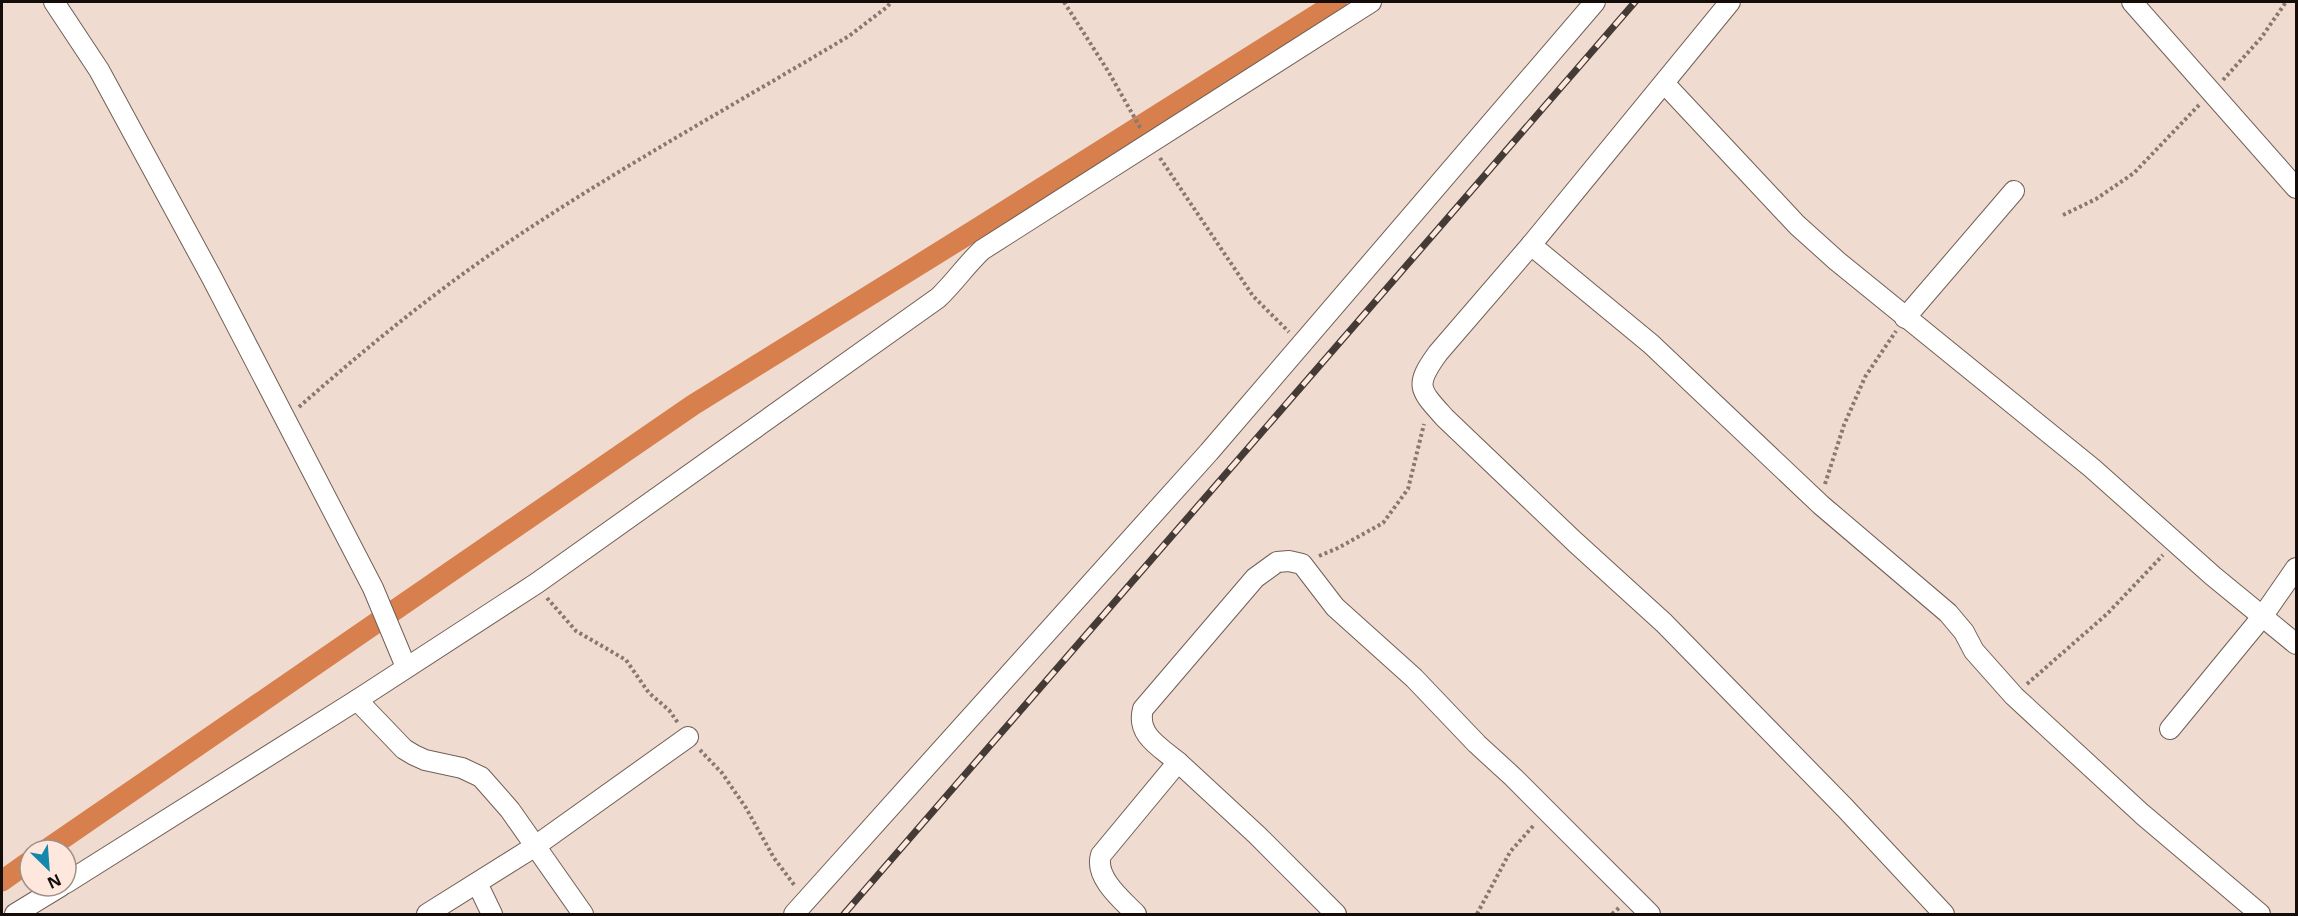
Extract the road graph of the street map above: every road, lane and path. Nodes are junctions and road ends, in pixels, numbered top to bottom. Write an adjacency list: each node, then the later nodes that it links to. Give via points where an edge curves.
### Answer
1 (54, 2): 19 (street, via 123,113)
2 (891, 2): 19 (path, via 849,36 489,256 391,329)
3 (1064, 2): 11 (path)
4 (1371, 2): 11 (street)
5 (1595, 2): 17 (street)
6 (1730, 2): 9 (street)
7 (2132, 2): 10 (street)
8 (2286, 2): 10 (path, via 2261,38)
9 (1664, 83): 15 (street); 16 (street, via 1797,225)
10 (2212, 91): 12 (street); 14 (path, via 2134,173 2096,199)
11 (1149, 143): 17 (path, via 1253,296); 26 (street, via 982,250 938,298 537,583)
12 (2296, 188)
13 (2014, 191): 16 (street)
14 (2063, 215)
15 (1531, 245): 18 (street, via 1426,370 1421,381); 20 (street, via 1651,344)
16 (1905, 318): 20 (path, via 1865,377 1844,425); 21 (street, via 2043,427)
17 (1302, 345): 41 (street)
18 (1430, 399): 22 (path, via 1408,489 1383,523); 46 (street, via 1736,694)
19 (286, 418): 26 (street, via 373,588)
20 (1821, 505): 27 (street, via 1948,613 1974,651)
21 (2175, 541): 24 (street); 27 (path, via 2107,614)
22 (1302, 564): 31 (street, via 1277,562 1255,578 1143,709 1140,718 1146,735); 32 (street, via 1335,607 1414,678)
23 (2296, 568): 24 (street)
24 (2262, 617): 25 (street); 29 (street)
25 (2296, 644)
26 (406, 667): 28 (street)
27 (2014, 696): 47 (street, via 2142,814)
28 (357, 700): 33 (street, via 414,755 481,777 510,810); 34 (street)
29 (2170, 729)
30 (688, 737): 33 (street)
31 (1178, 762): 42 (street, via 1100,859 1099,865 1111,887); 43 (street)
32 (1547, 811): 44 (path, via 1510,852); 45 (street)
33 (534, 847): 35 (street); 40 (street)
34 (78, 875)
35 (477, 883): 38 (street); 39 (street)
36 (42, 898): 37 (street)
37 (15, 915)
38 (427, 915)
39 (492, 915)
40 (583, 915)
41 (794, 915)
42 (1136, 915)
43 (1336, 915)
44 (1477, 915)
45 (1650, 915)
46 (1944, 915)
47 (2260, 915)

